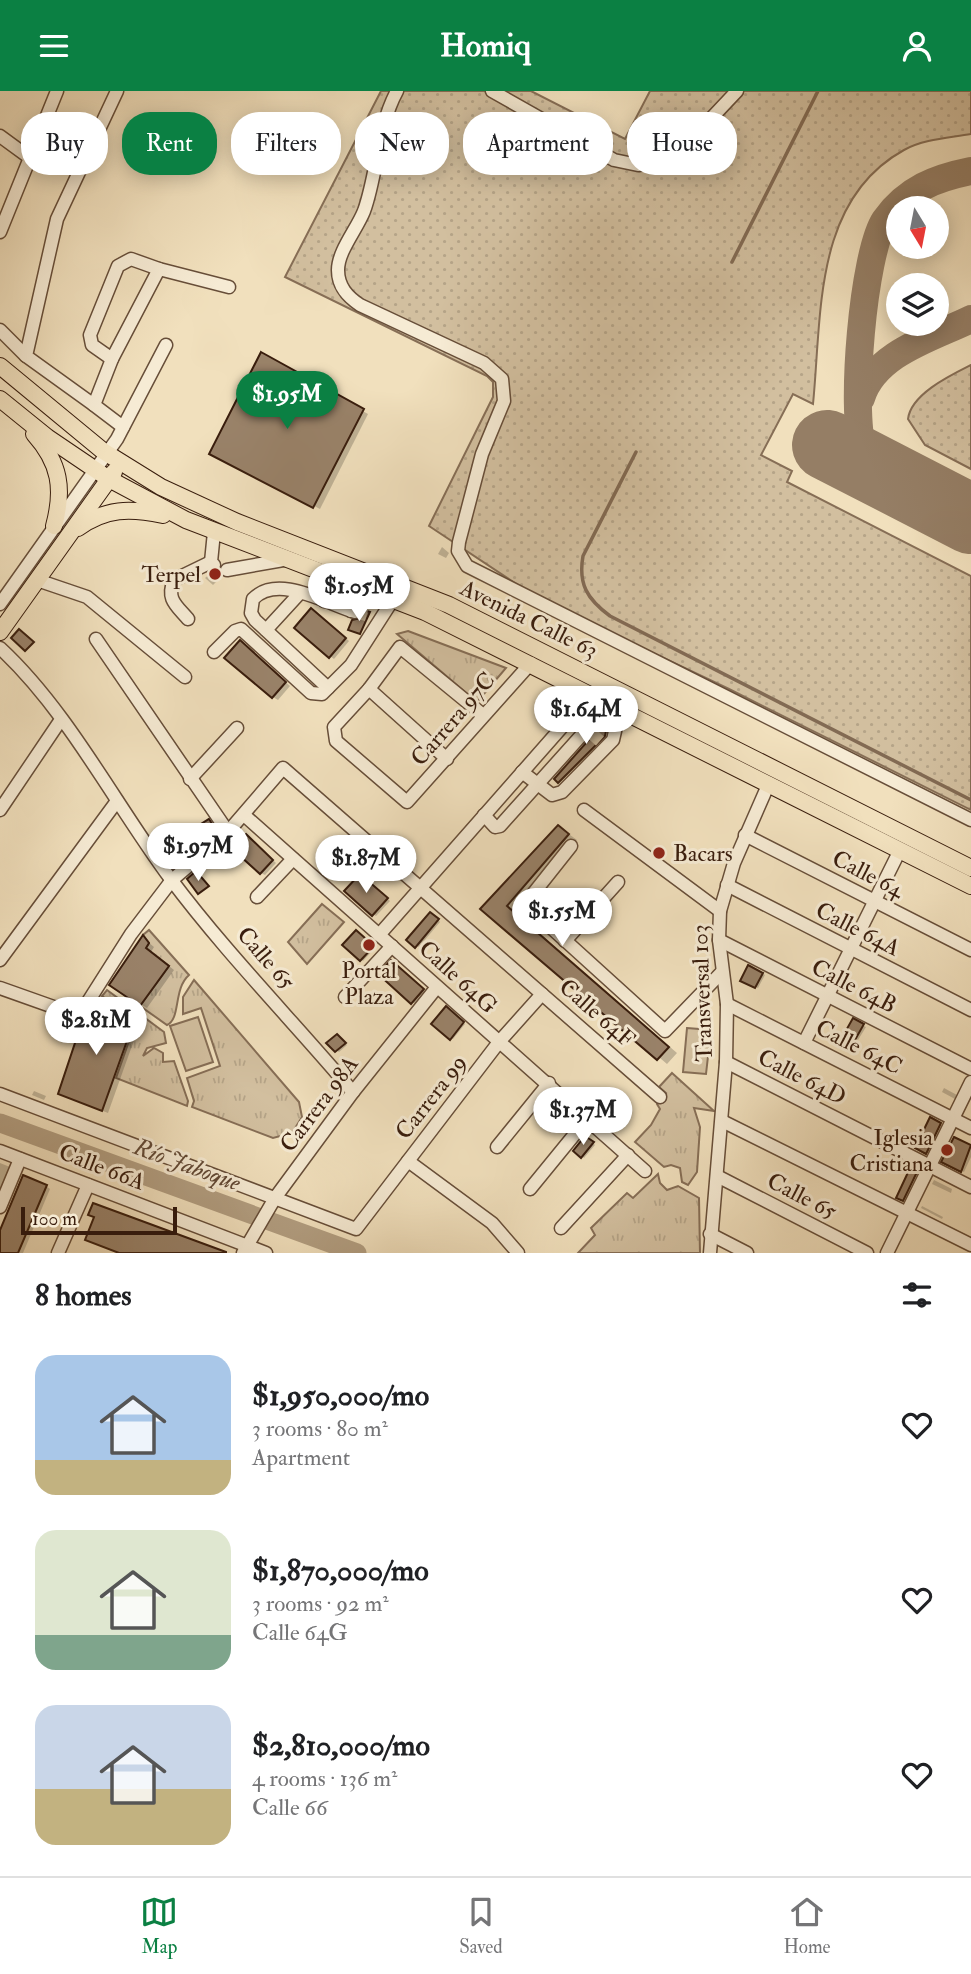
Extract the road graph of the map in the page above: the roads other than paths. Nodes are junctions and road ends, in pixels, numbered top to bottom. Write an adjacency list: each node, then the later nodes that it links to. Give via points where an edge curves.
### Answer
1 (57, 91): 6 (street)
2 (117, 91): 15 (street, via 57,219)
3 (397, 91): 65 (street, via 365,208 339,261 338,274 345,292 360,305 484,363 502,379 504,401 482,454 459,543 458,551 467,566)
4 (492, 91): 5 (street, via 614,160 638,165 666,157 687,144)
5 (737, 91)
6 (49, 112)
7 (0, 136): 8 (street)
8 (21, 151)
9 (23, 175): 10 (street)
10 (1, 224)
11 (159, 269): 12 (street); 16 (street); 16 (street, via 131,259 118,266 90,335 92,345)
12 (229, 287)
13 (0, 330): 15 (street)
14 (166, 345): 20 (street)
15 (26, 356): 19 (street)
16 (113, 359): 19 (street)
17 (0, 366): 21 (main road, Avenida Calle 63)
18 (4, 403): 22 (main road, Avenida Calle 63); 25 (main road, via 43,445 58,472 61,496)
19 (94, 405): 20 (street)
20 (123, 427): 21 (street)
21 (113, 458): 22 (street); 23 (main road); 71 (main road, Avenida Calle 63, via 170,492 237,522 460,610)
22 (95, 469): 23 (main road, Avenida Calle 63); 25 (street)
23 (109, 479): 24 (main road, Avenida Calle 63); 27 (main road)
24 (186, 520): 26 (main road, Avenida Calle 63); 27 (main road, via 116,510)
25 (54, 526): 36 (street)
26 (214, 532): 28 (main road, Avenida Calle 63); 37 (street, via 212,563 179,576 169,591)
27 (70, 534): 31 (main road)
28 (291, 559): 29 (street); 30 (main road, Avenida Calle 63)
29 (227, 570)
30 (330, 575): 32 (main road, Avenida Calle 63); 35 (street)
31 (37, 580): 39 (main road); 44 (street, via 88,597)
32 (360, 586): 34 (main road, Avenida Calle 63); 35 (street, via 353,612)
33 (299, 594): 35 (street); 38 (street); 38 (street, via 273,588 259,592 251,613)
34 (394, 598): 43 (main road, Avenida Calle 63); 45 (street, via 374,619 351,664)
35 (324, 601)
36 (0, 604)
37 (188, 619)
38 (266, 630): 45 (street)
39 (0, 632)
40 (96, 639): 57 (street)
41 (0, 648): 51 (street, Calle 65)
42 (214, 652): 45 (street, via 241,629 311,693 322,694)
43 (531, 663): 47 (main road, Avenida Calle 63); 49 (street, Carrera 97C)
44 (185, 677)
45 (328, 688)
46 (369, 689): 49 (street, via 400,647); 55 (street); 55 (street, Carrera 97C, via 334,727 336,741 407,802)
47 (591, 694): 48 (main road, Avenida Calle 63); 50 (street)
48 (620, 709): 58 (main road, Avenida Calle 63); 59 (street, via 616,732 562,792 552,795)
49 (483, 715): 55 (street, Carrera 97C)
50 (572, 716): 53 (street); 54 (street, via 589,731)
51 (60, 721): 60 (street, Calle 65); 61 (street)
52 (237, 728): 57 (street)
53 (552, 738): 54 (street); 56 (street)
54 (567, 751): 59 (street)
55 (447, 759)
56 (522, 772): 59 (street); 64 (street)
57 (190, 779): 66 (street)
58 (769, 783): 67 (street, Transversal 103); 69 (main road, Avenida Calle 63)
59 (537, 785): 64 (street, via 500,826 495,827)
60 (117, 801): 72 (street, Calle 65); 86 (street)
61 (0, 810)
62 (584, 810): 79 (street)
63 (244, 815): 66 (street); 70 (street, Calle 64G); 76 (street, Calle 64F, via 283,768)
64 (484, 815): 76 (street)
65 (971, 820)
66 (228, 832): 72 (street)
67 (745, 835): 74 (street, Transversal 103); 78 (street, Calle 64)
68 (571, 846): 82 (street, via 525,904)
69 (900, 850): 75 (main road, Avenida Calle 63); 78 (street)
70 (293, 859): 77 (street); 80 (street, Calle 64G)
71 (971, 868)
72 (172, 880): 89 (street, via 79,1016); 101 (street, Calle 65)
73 (618, 882): 82 (street)
74 (727, 885): 79 (street, Transversal 103); 84 (street, Calle 64A)
75 (971, 886)
76 (421, 889): 80 (street); 90 (street, Calle 64F)
77 (257, 897)
78 (875, 901): 84 (street); 85 (street, Calle 64)
79 (720, 911): 81 (street, Transversal 103)
80 (379, 935): 83 (street, Calle 64G)
81 (719, 940): 87 (street, Transversal 103); 91 (street, Calle 64B)
82 (565, 941): 87 (street, via 665,1031)
83 (391, 946): 88 (street, Calle 64G); 92 (street)
84 (851, 949): 91 (street); 94 (street, Calle 64A)
85 (971, 950)
86 (0, 960)
87 (722, 972): 93 (street, Transversal 103)
88 (437, 987): 95 (street, Calle 64G); 101 (street, Carrera 98A)
89 (0, 988)
90 (542, 994): 95 (street, Carrera 99); 103 (street, Calle 64F)
91 (828, 996): 96 (street); 98 (street, Calle 64B)
92 (345, 997)
93 (727, 1004): 96 (street, Calle 64C); 97 (street, Transversal 103)
94 (971, 1010)
95 (499, 1042): 100 (street, Calle 64G); 112 (street, Carrera 99)
96 (804, 1043): 105 (street, Calle 64C)
97 (726, 1062): 106 (street, Transversal 103); 113 (street, Calle 64D)
98 (971, 1069)
99 (971, 1082): 105 (street)
100 (549, 1083): 104 (street, Calle 64G); 108 (street)
101 (354, 1092): 119 (street, Carrera 98A)
102 (0, 1094): 119 (street, Calle 66A)
103 (660, 1097)
104 (588, 1118): 110 (street, Calle 64G); 118 (street)
105 (953, 1119): 107 (street, Calle 64C); 113 (street)
106 (722, 1121): 115 (street, Transversal 103); 121 (street)
107 (971, 1128)
108 (497, 1147)
109 (0, 1151): 111 (street, Calle 66A)
110 (628, 1155): 114 (street, Calle 64G); 122 (street)
111 (20, 1159): 116 (street, Calle 66A); 120 (street)
112 (408, 1161): 123 (street, Carrera 99); 129 (street, via 492,1223)
113 (930, 1166): 117 (street, Calle 64D); 121 (street)
114 (645, 1171)
115 (717, 1176): 124 (street, Transversal 103); 132 (street, Calle 65)
116 (88, 1185): 126 (street, Calle 66A); 127 (street)
117 (971, 1187)
118 (530, 1189)
119 (275, 1198): 123 (street, Calle 66A); 126 (street, Carrera 98A)
120 (0, 1207)
121 (906, 1213): 125 (street); 133 (street)
122 (561, 1228)
123 (356, 1229)
124 (710, 1234): 130 (street, Transversal 103); 131 (street)
125 (971, 1245)
126 (248, 1246): 128 (street, Calle 66A)
127 (58, 1253)
128 (267, 1253)
129 (518, 1253)
130 (710, 1253)
131 (747, 1253)
132 (867, 1253)
133 (887, 1253)

